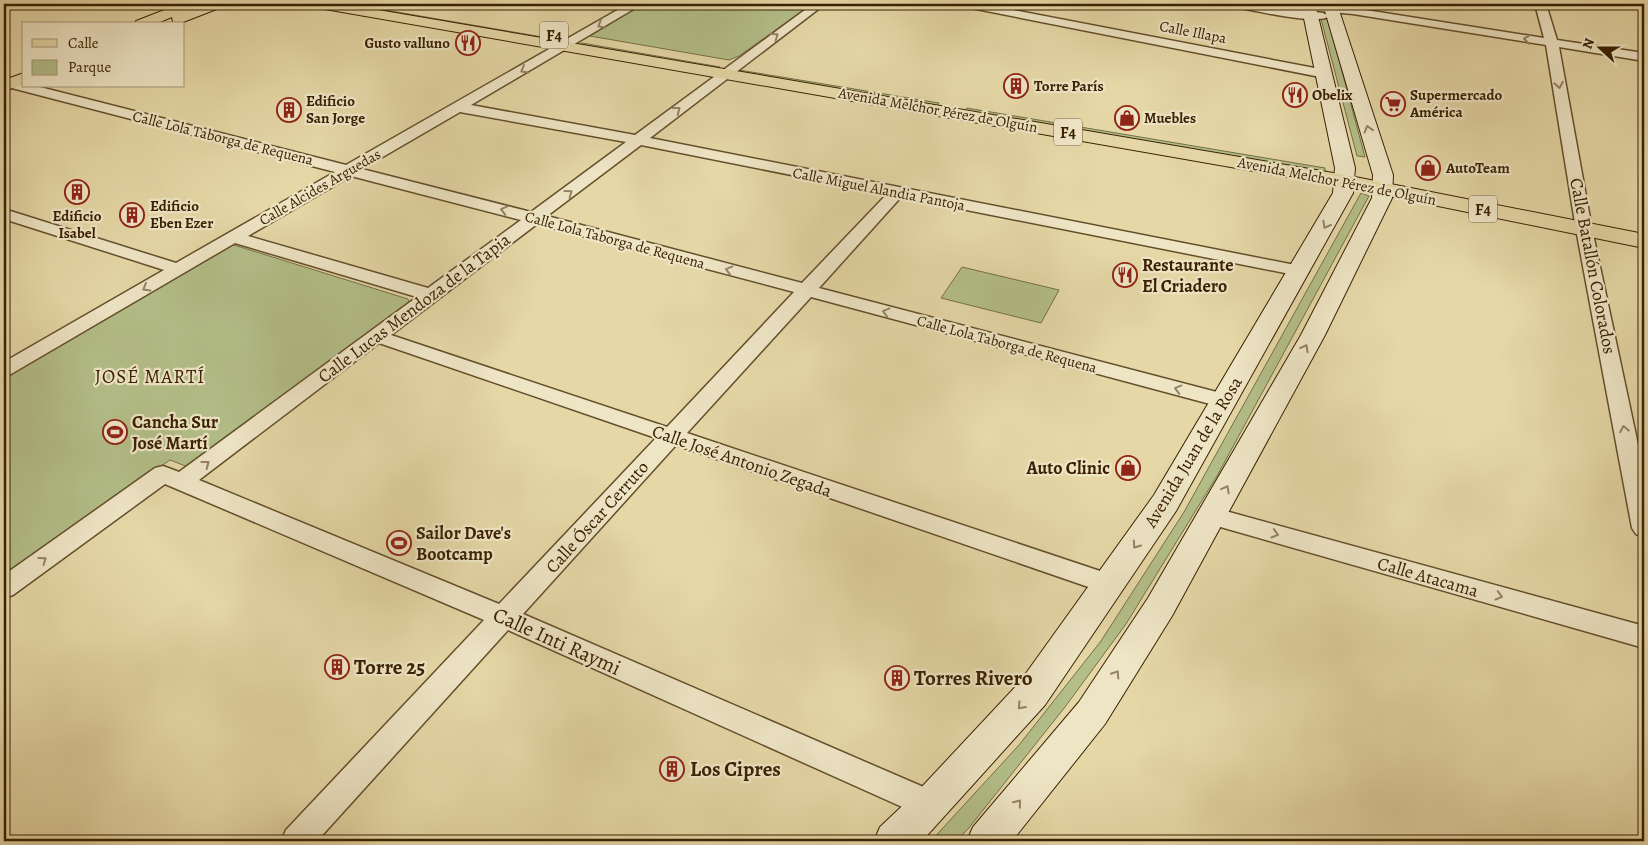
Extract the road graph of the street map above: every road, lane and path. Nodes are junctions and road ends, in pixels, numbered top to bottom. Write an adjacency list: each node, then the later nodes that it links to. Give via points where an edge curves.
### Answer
1 (193, 4): 12 (main road)
2 (217, 4): 13 (main road)
3 (319, 4): 14 (main road, Avenida Melchor Pérez de Olguín / F4)
4 (373, 4): 14 (main road, Avenida Melchor Pérez de Olguín / F4)
5 (636, 4): 14 (street, Calle Alcides Arguedas, one-way to 14)
6 (820, 4): 18 (street, Calle Lucas Mendoza de la Tapia, one-way to 6)
7 (966, 4): 19 (street, Calle Illapa)
8 (1236, 4): 10 (street)
9 (1541, 4): 15 (street, Calle Batallón Colorados)
10 (1309, 9): 11 (street); 19 (main road)
11 (1332, 10): 15 (street, one-way to 11); 27 (main road, one-way to 11)
12 (145, 22)
13 (170, 22)
14 (572, 42): 18 (main road, Avenida Melchor Pérez de Olguín / F4); 23 (street, Calle Alcides Arguedas, one-way to 23)
15 (1552, 42): 16 (street); 31 (street, Calle Batallón Colorados, one-way to 31)
16 (1644, 57)
17 (22, 70): 20 (main road)
18 (730, 70): 24 (street, Calle Lucas Mendoza de la Tapia, one-way to 18); 26 (main road, Avenida Melchor Pérez de Olguín / F4)
19 (1325, 74): 26 (main road)
20 (9, 81): 21 (street, Calle Lola Taborga de Requena)
21 (22, 84)
22 (36, 88): 25 (street, Calle Lola Taborga de Requena)
23 (458, 107): 24 (street, Calle Miguel Alandia Pantoja); 25 (street, Calle Alcides Arguedas)
24 (639, 140): 28 (street, Calle Miguel Alandia Pantoja); 30 (street, Calle Lucas Mendoza de la Tapia, one-way to 24)
25 (349, 170): 30 (street, Calle Lola Taborga de Requena, one-way to 25); 33 (street, Calle Alcides Arguedas)
26 (1345, 175): 27 (main road, Avenida Melchor Pérez de Olguín / F4); 36 (main road, Avenida Juan de la Rosa, one-way to 36, via 1343,193)
27 (1383, 182): 31 (main road, Avenida Melchor Pérez de Olguín / F4); 44 (main road, one-way to 27, via 1312,335 1382,198)
28 (896, 193): 36 (street, Calle Miguel Alandia Pantoja); 37 (street, Calle Óscar Cerruto)
29 (4, 214): 35 (street)
30 (534, 218): 37 (street, Calle Lola Taborga de Requena, one-way to 30); 38 (street, Calle Lucas Mendoza de la Tapia)
31 (1583, 223): 32 (main road, Avenida Melchor Pérez de Olguín / F4); 34 (main road, Avenida Melchor Pérez de Olguín / F4); 45 (street, Calle Batallón Colorados, one-way to 31)
32 (1644, 228)
33 (233, 237): 35 (street, Calle Alcides Arguedas); 38 (street)
34 (1644, 242)
35 (178, 269): 40 (street, Calle Alcides Arguedas, one-way to 40)
36 (1300, 271): 41 (main road, Avenida Juan de la Rosa)
37 (804, 290): 41 (street, Calle Lola Taborga de Requena, one-way to 37); 42 (street, Calle Óscar Cerruto)
38 (431, 295): 39 (street, Calle Lucas Mendoza de la Tapia)
39 (376, 336): 42 (street, Calle José Antonio Zegada); 43 (street, Calle Lucas Mendoza de la Tapia, one-way to 39)
40 (4, 370)
41 (1225, 401): 46 (main road, Avenida Juan de la Rosa, one-way to 46, via 1165,503)
42 (669, 436): 46 (street, Calle José Antonio Zegada); 48 (street, Calle Óscar Cerruto)
43 (181, 482): 47 (street, one-way to 43, via 163,474); 48 (street, Calle Inti Raymi)
44 (1211, 516): 49 (street, Calle Atacama, one-way to 49); 53 (main road, one-way to 44, via 1092,713 1160,607)
45 (1644, 528)
46 (1109, 584): 50 (main road, Avenida Juan de la Rosa, one-way to 50, via 1032,694)
47 (4, 588)
48 (506, 618): 50 (street, Calle Inti Raymi); 51 (street, Calle Óscar Cerruto)
49 (1644, 637)
50 (931, 805): 52 (main road, Avenida Juan de la Rosa)
51 (297, 841)
52 (894, 841)
53 (988, 841)

